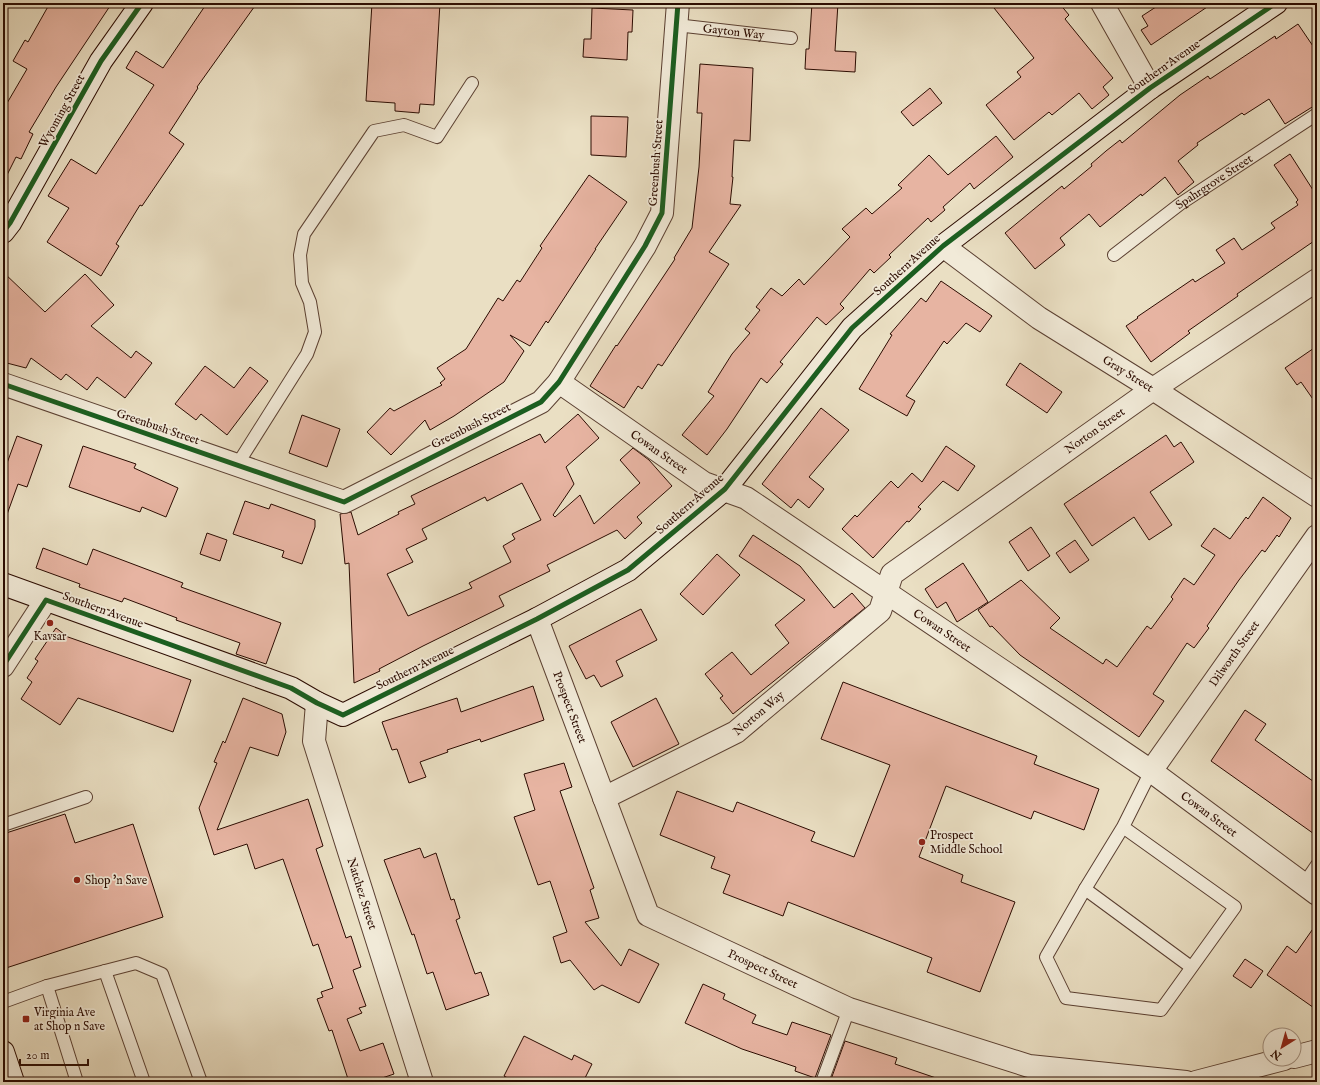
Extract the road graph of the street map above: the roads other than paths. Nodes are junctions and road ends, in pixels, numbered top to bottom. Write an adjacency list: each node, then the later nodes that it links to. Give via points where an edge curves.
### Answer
1 (142, 3): 10 (street, Wyoming Street, via 102,61)
2 (678, 3): 5 (street, Greenbush Street)
3 (1102, 3): 8 (street)
4 (1276, 3): 8 (street, Southern Avenue)
5 (676, 25): 6 (lane, Gayton Way); 14 (street, Greenbush Street, via 662,213 645,246)
6 (791, 38)
7 (472, 83): 17 (lane, via 437,137 404,125 374,131 304,234 300,255 302,283 310,302 315,332 307,354)
8 (1150, 88): 11 (street, Southern Avenue)
9 (1317, 114): 12 (lane, Spahrgrove Street, via 1180,204)
10 (3, 232)
11 (942, 246): 16 (street, Gray Street, via 1039,318); 18 (street, Southern Avenue, via 852,328)
12 (1114, 254)
13 (1317, 280): 16 (street, Norton Street)
14 (559, 382): 17 (street, Greenbush Street, via 541,402 344,502); 18 (street, Cowan Street, via 704,483)
15 (3, 384): 17 (street, Greenbush Street)
16 (1153, 389): 19 (street, Gray Street); 22 (street, Norton Street, via 892,574)
17 (236, 465)
18 (725, 490): 22 (street, Cowan Street, via 746,498); 24 (street, Southern Avenue, via 628,570)
19 (1317, 496)
20 (1317, 536): 27 (street, Dilworth Street)
21 (3, 584): 23 (street, Southern Avenue)
22 (886, 592): 27 (street, Cowan Street); 29 (street, Norton Way, via 880,610 736,732)
23 (46, 600): 25 (street); 26 (street, Southern Avenue, via 291,688)
24 (537, 619): 26 (street, Southern Avenue, via 343,715); 29 (street, Prospect Street)
25 (3, 666)
26 (317, 703): 48 (street, Natchez Street, via 314,741)
27 (1151, 771): 31 (lane); 34 (street, Cowan Street)
28 (86, 798): 30 (lane)
29 (604, 798): 39 (street, Prospect Street, via 648,915)
30 (3, 825)
31 (1123, 828): 33 (lane); 35 (lane, via 1235,907)
32 (1317, 865): 34 (lane)
33 (1085, 889): 35 (lane); 35 (lane, via 1046,957 1066,998 1161,1010)
34 (1310, 889)
35 (1191, 967)
36 (105, 971): 37 (lane); 46 (lane); 47 (lane, via 136,963 162,974)
37 (46, 986): 38 (lane); 45 (lane)
38 (3, 1002)
39 (848, 1009): 49 (lane); 50 (street, Prospect Street, via 1029,1066)
40 (1317, 1051): 42 (street)
41 (3, 1052): 44 (street)
42 (1302, 1054)
43 (1262, 1065): 51 (street)
44 (13, 1082)
45 (77, 1082)
46 (144, 1082)
47 (201, 1082)
48 (422, 1082)
49 (822, 1082)
50 (1186, 1082)
51 (1196, 1082)

